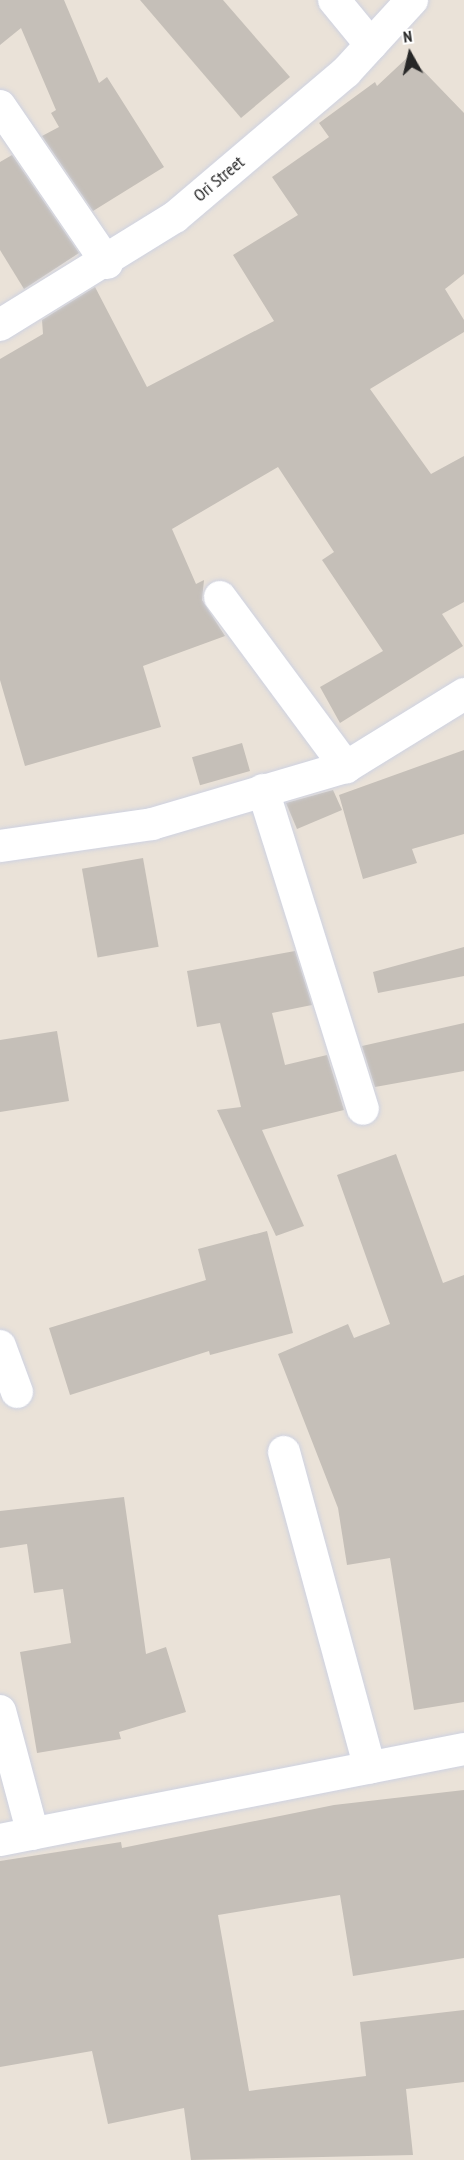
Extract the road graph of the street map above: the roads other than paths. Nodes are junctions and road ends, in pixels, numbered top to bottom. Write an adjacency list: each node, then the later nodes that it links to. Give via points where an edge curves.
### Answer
1 (334, 0): 3 (street)
2 (412, 0): 3 (street, Ori Street)
3 (371, 45): 5 (street, Ori Street, via 175,216)
4 (0, 106): 5 (street)
5 (107, 263): 6 (street, Ori Street)
6 (0, 325)
7 (220, 597): 9 (street)
8 (464, 694): 9 (street)
9 (346, 767): 10 (street)
10 (263, 790): 11 (street, via 152,824); 12 (street)
11 (1, 840)
12 (363, 1109)
13 (0, 1346): 14 (street)
14 (17, 1392)
15 (284, 1452): 18 (street)
16 (0, 1711): 19 (street)
17 (464, 1749): 18 (street)
18 (370, 1768): 19 (street)
19 (33, 1834): 20 (street)
20 (0, 1840)

